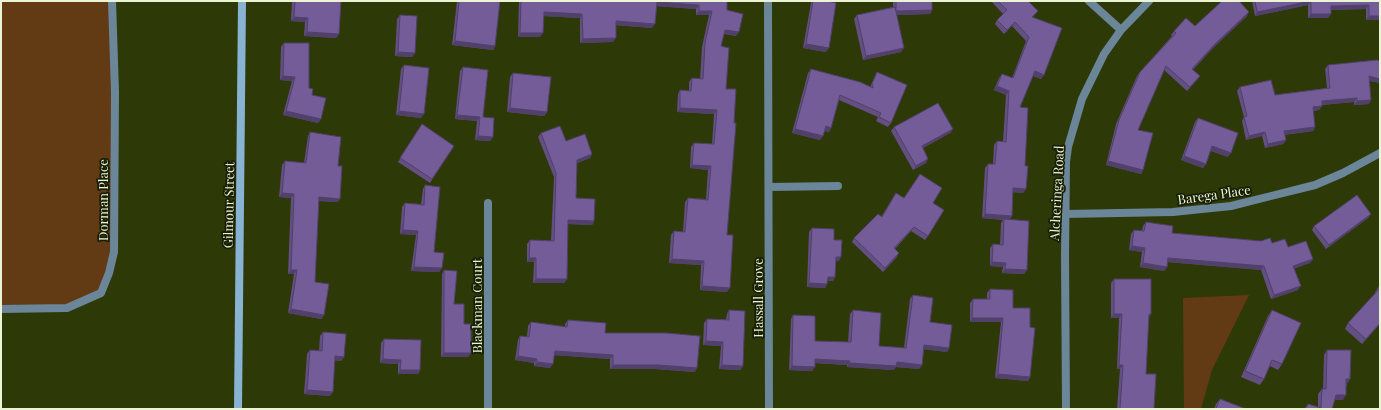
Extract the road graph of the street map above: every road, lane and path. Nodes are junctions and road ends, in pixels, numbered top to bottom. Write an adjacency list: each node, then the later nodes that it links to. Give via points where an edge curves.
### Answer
1 (112, 1): 12 (street, Dorman Place, via 115,92 114,252 109,273 101,293 67,308)
2 (242, 1): 13 (main road, Gilmour Street)
3 (768, 1): 9 (street, Hassall Grove)
4 (1089, 1): 6 (street)
5 (1149, 1): 6 (street, Alcheringa Road)
6 (1122, 30): 11 (street, Alcheringa Road, via 1104,54 1082,100 1068,147)
7 (1380, 154): 11 (street, Barega Place, via 1343,174 1315,185 1231,206 1173,212)
8 (838, 186): 9 (street)
9 (769, 187): 15 (street, Hassall Grove)
10 (488, 203): 14 (street, Blackman Court)
11 (1066, 214): 16 (street, Alcheringa Road)
12 (1, 309)
13 (238, 409)
14 (488, 409)
15 (768, 409)
16 (1066, 409)

